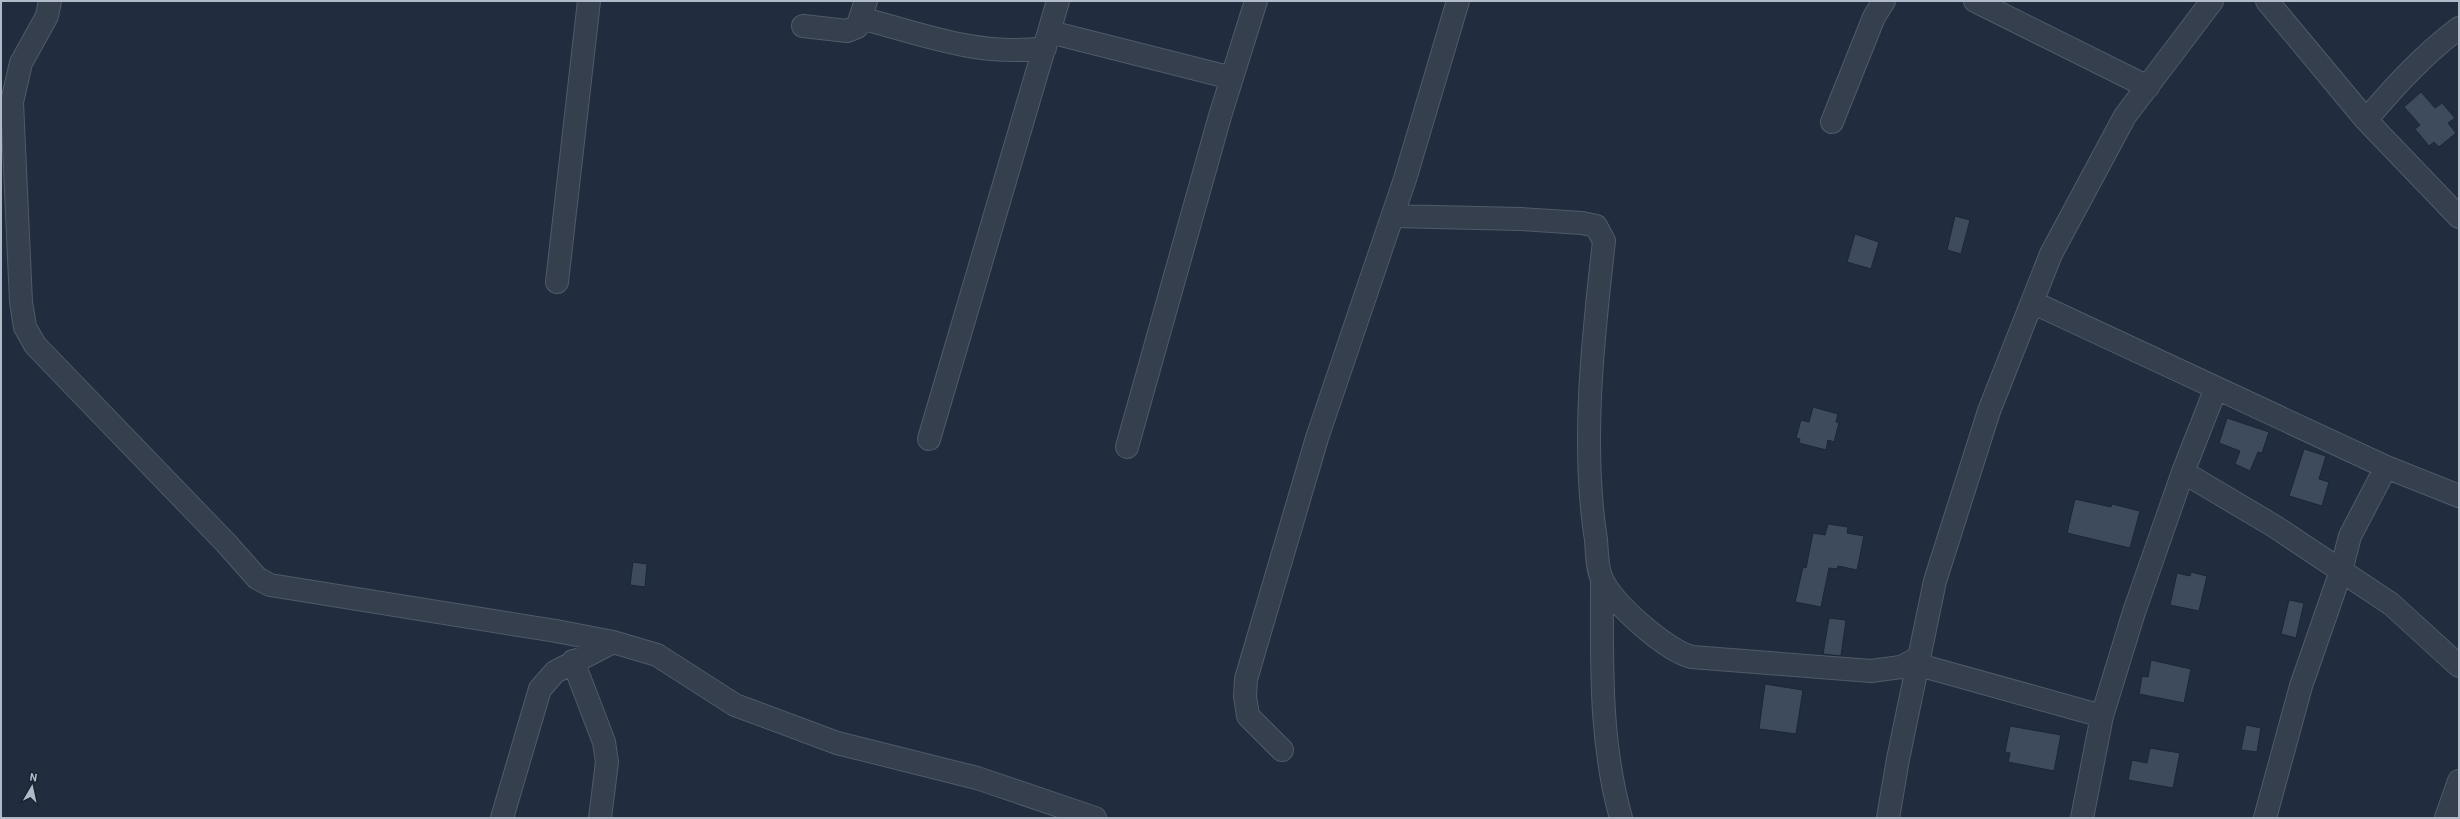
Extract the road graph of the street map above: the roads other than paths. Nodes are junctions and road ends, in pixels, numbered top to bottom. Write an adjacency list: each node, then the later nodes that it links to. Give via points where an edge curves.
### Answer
1 (50, 1): 14 (street, via 47,16)
2 (589, 1): 22 (street)
3 (1058, 1): 13 (street)
4 (1256, 1): 15 (street)
5 (1458, 1): 20 (street)
6 (1884, 1): 19 (street, via 1874,17)
7 (1975, 1): 17 (street)
8 (2212, 1): 17 (street)
9 (2267, 1): 18 (street)
10 (864, 10): 11 (street, via 857,27 847,31); 13 (street, via 940,40 996,51 1018,52)
11 (803, 26)
12 (2459, 28): 18 (street, via 2429,51 2404,75)
13 (1047, 40): 15 (street); 25 (street)
14 (21, 63): 16 (street); 32 (street, via 12,102 21,302 29,337 257,578 270,585 556,630)
15 (1232, 78): 26 (street)
16 (1, 79)
17 (2148, 87): 23 (street, via 2125,116 2051,254)
18 (2366, 120): 21 (street)
19 (1832, 122)
20 (1393, 216): 31 (street, via 1567,222 1596,226 1599,231 1604,241 1590,420 1590,500); 37 (street, via 1317,438 1246,679 1248,716)
21 (2459, 217)
22 (557, 282)
23 (2032, 302): 24 (street); 34 (street, via 1989,411 1935,581)
24 (2216, 388): 27 (street); 28 (street)
25 (929, 439)
26 (1127, 447)
27 (2386, 468): 29 (street); 30 (street, via 2350,536)
28 (2183, 472): 30 (street, via 2274,526); 36 (street, via 2134,612)
29 (2459, 496)
30 (2341, 571): 35 (street, via 2391,604); 45 (street, via 2302,686)
31 (1602, 579): 34 (street, via 1624,608 1680,654 1871,671 1900,668); 42 (street, via 1603,708 1611,784)
32 (613, 642): 33 (street); 41 (street, via 656,655 735,705 837,743 977,778)
33 (573, 661): 39 (street, via 555,672 540,689); 40 (street, via 604,742 607,762)
34 (1920, 661): 36 (street); 43 (street)
35 (2459, 666)
36 (2102, 716): 44 (street)
37 (1282, 750)
38 (2459, 781): 46 (street)
39 (502, 818)
40 (600, 818)
41 (1096, 818)
42 (1621, 818)
43 (1888, 818)
44 (2082, 818)
45 (2265, 818)
46 (2446, 818)

